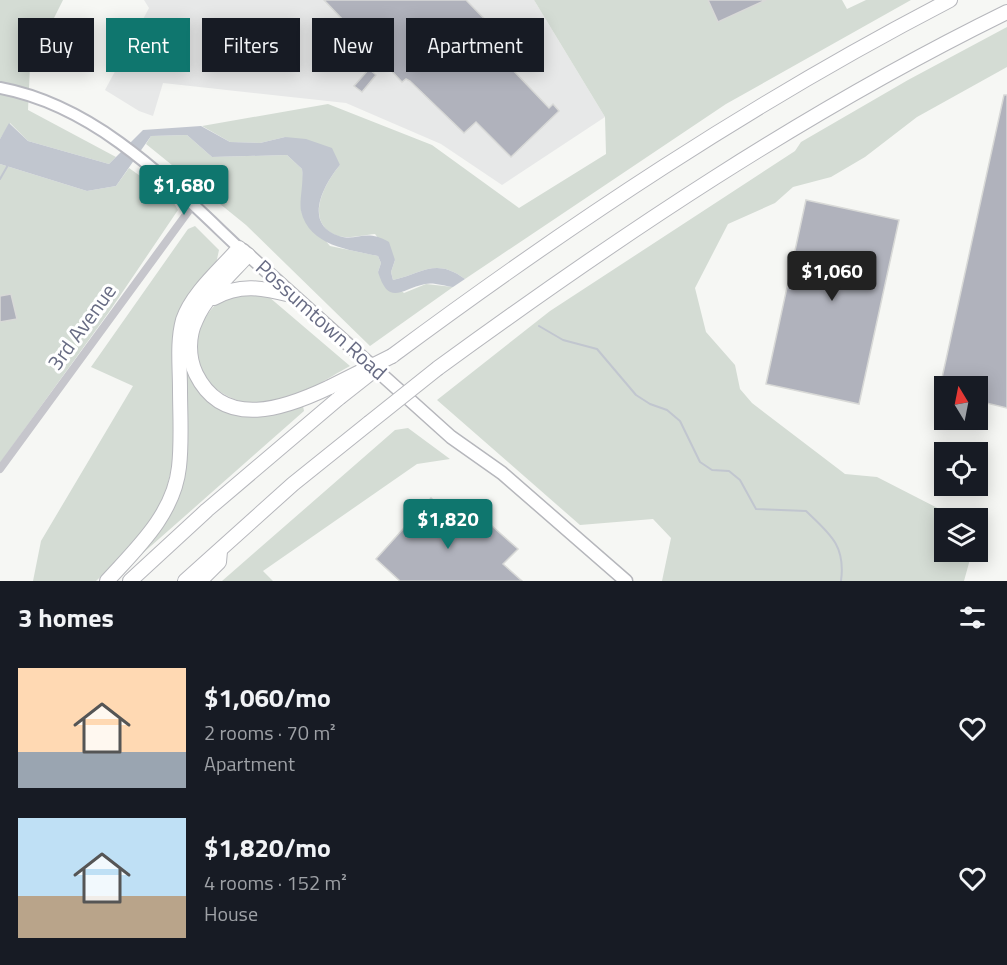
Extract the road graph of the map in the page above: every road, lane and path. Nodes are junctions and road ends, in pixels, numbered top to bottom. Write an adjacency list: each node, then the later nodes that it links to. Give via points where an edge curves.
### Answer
1 (950, 0): 8 (highway, via 825,68 685,152 515,266)
2 (1007, 12): 10 (highway, bridge, via 741,161 564,276 438,368)
3 (0, 88): 4 (main road, Possumtown Road, via 100,128)
4 (193, 205): 5 (main road, Possumtown Road); 9 (street, 3rd Avenue)
5 (244, 251): 6 (highway, Possumtown Road); 7 (highway); 12 (highway, via 195,299 183,320 179,344 179,467 172,496 165,513)
6 (291, 295): 7 (highway, via 240,287); 11 (highway, Possumtown Road, via 451,436 502,473)
7 (209, 300): 8 (highway, bridge, via 195,320 190,355 197,375 211,395 238,408 262,410 290,405)
8 (392, 356): 13 (highway, bridge, via 207,510)
9 (0, 469)
10 (220, 549): 14 (highway); 15 (highway, via 219,562)
11 (623, 579)
12 (107, 581)
13 (130, 581)
14 (185, 581)
15 (200, 581)

